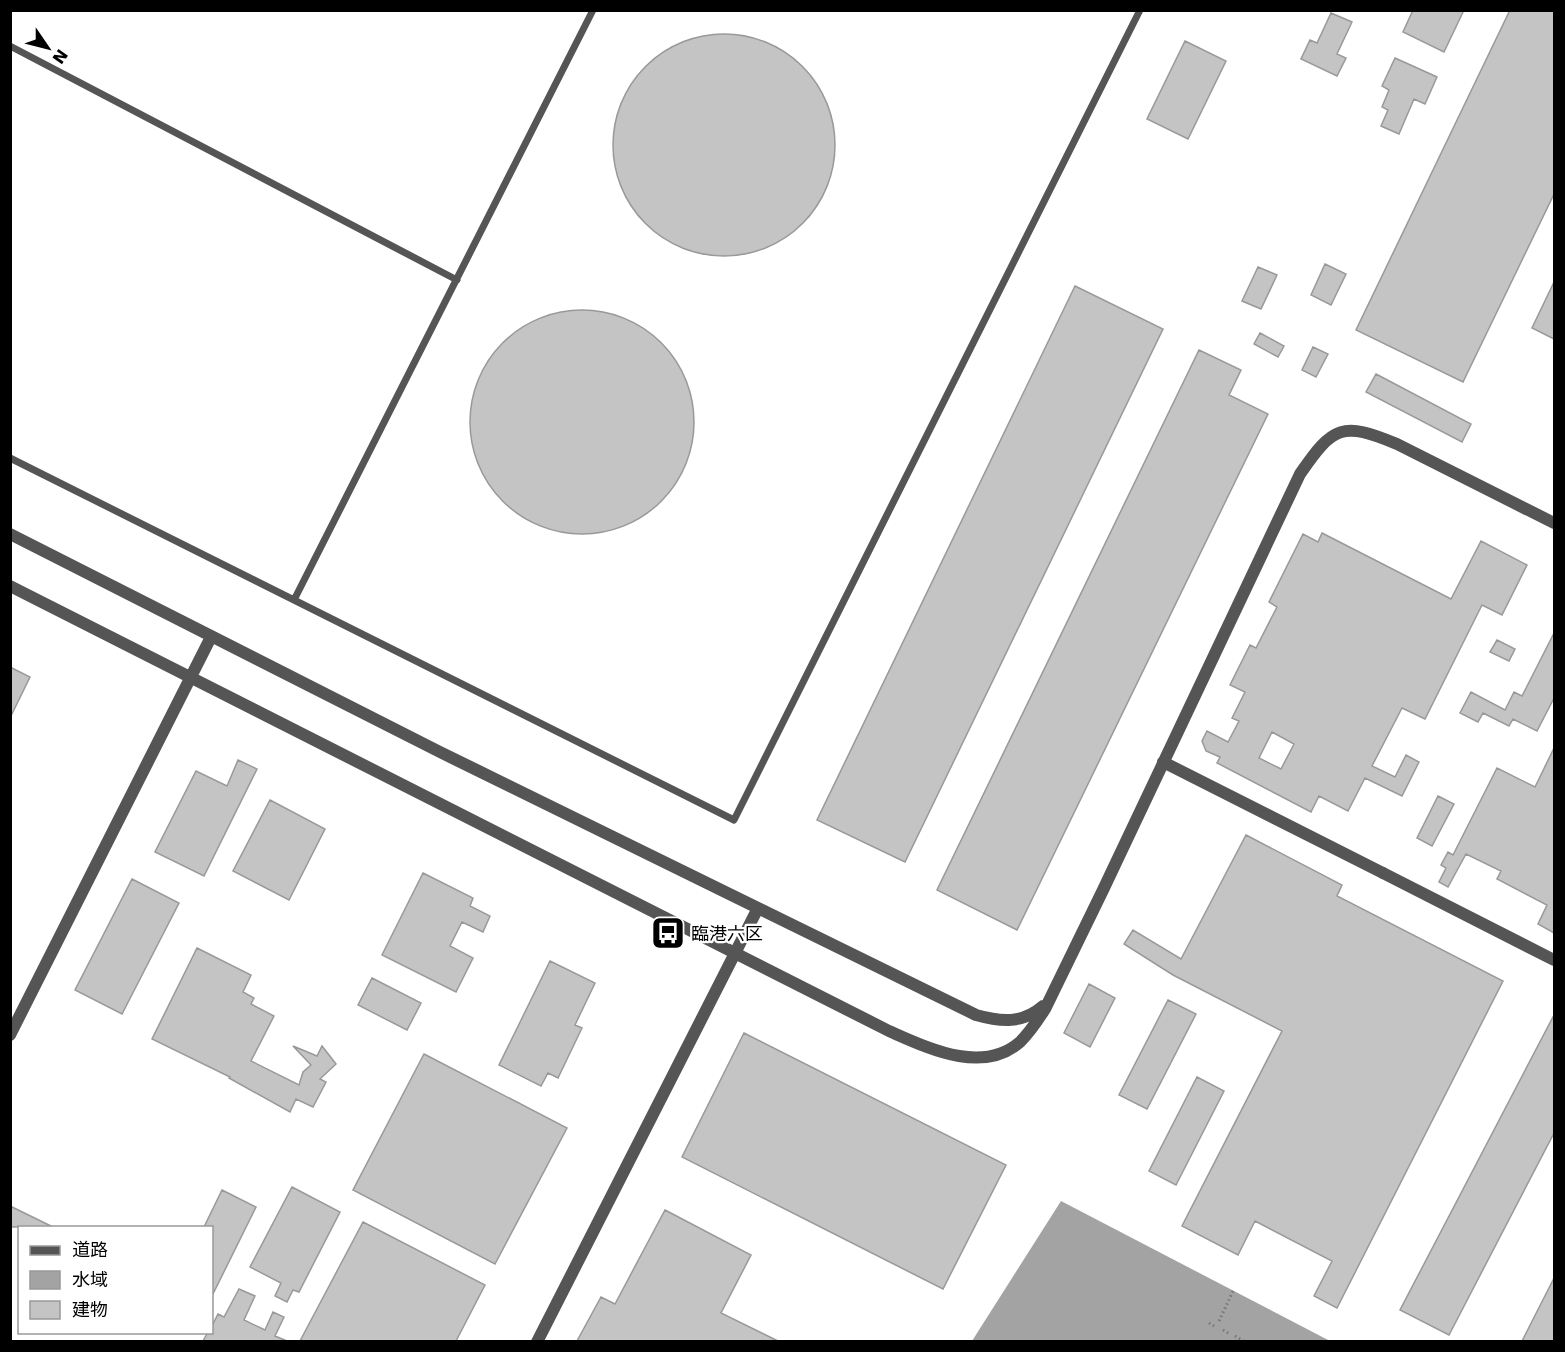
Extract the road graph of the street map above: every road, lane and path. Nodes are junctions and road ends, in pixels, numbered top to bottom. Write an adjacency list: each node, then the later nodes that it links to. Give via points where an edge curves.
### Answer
1 (593, 10): 4 (lane)
2 (1140, 10): 9 (lane, via 734,820)
3 (10, 46): 4 (lane)
4 (456, 280): 9 (lane)
5 (10, 458): 9 (lane)
6 (1554, 524): 12 (street, via 1370,433 1350,429 1333,436 1320,446 1300,474)
7 (10, 534): 10 (street)
8 (10, 586): 11 (street)
9 (294, 600)
10 (212, 637): 11 (street); 13 (street)
11 (190, 677): 14 (street); 17 (street)
12 (1163, 762): 15 (street); 16 (street)
13 (758, 908): 14 (street); 16 (street, via 976,1015 1010,1021 1026,1018)
14 (735, 953): 16 (street, via 919,1044 975,1058 999,1054 1019,1043); 25 (street)
15 (1554, 960)
16 (1050, 1000)
17 (10, 1035)
18 (1234, 1289): 19 (path)
19 (1219, 1322)
20 (1209, 1323): 21 (path)
21 (1214, 1326)
22 (1223, 1330): 23 (path)
23 (1230, 1334)
24 (1235, 1336): 26 (path)
25 (537, 1341)
26 (1245, 1341)

